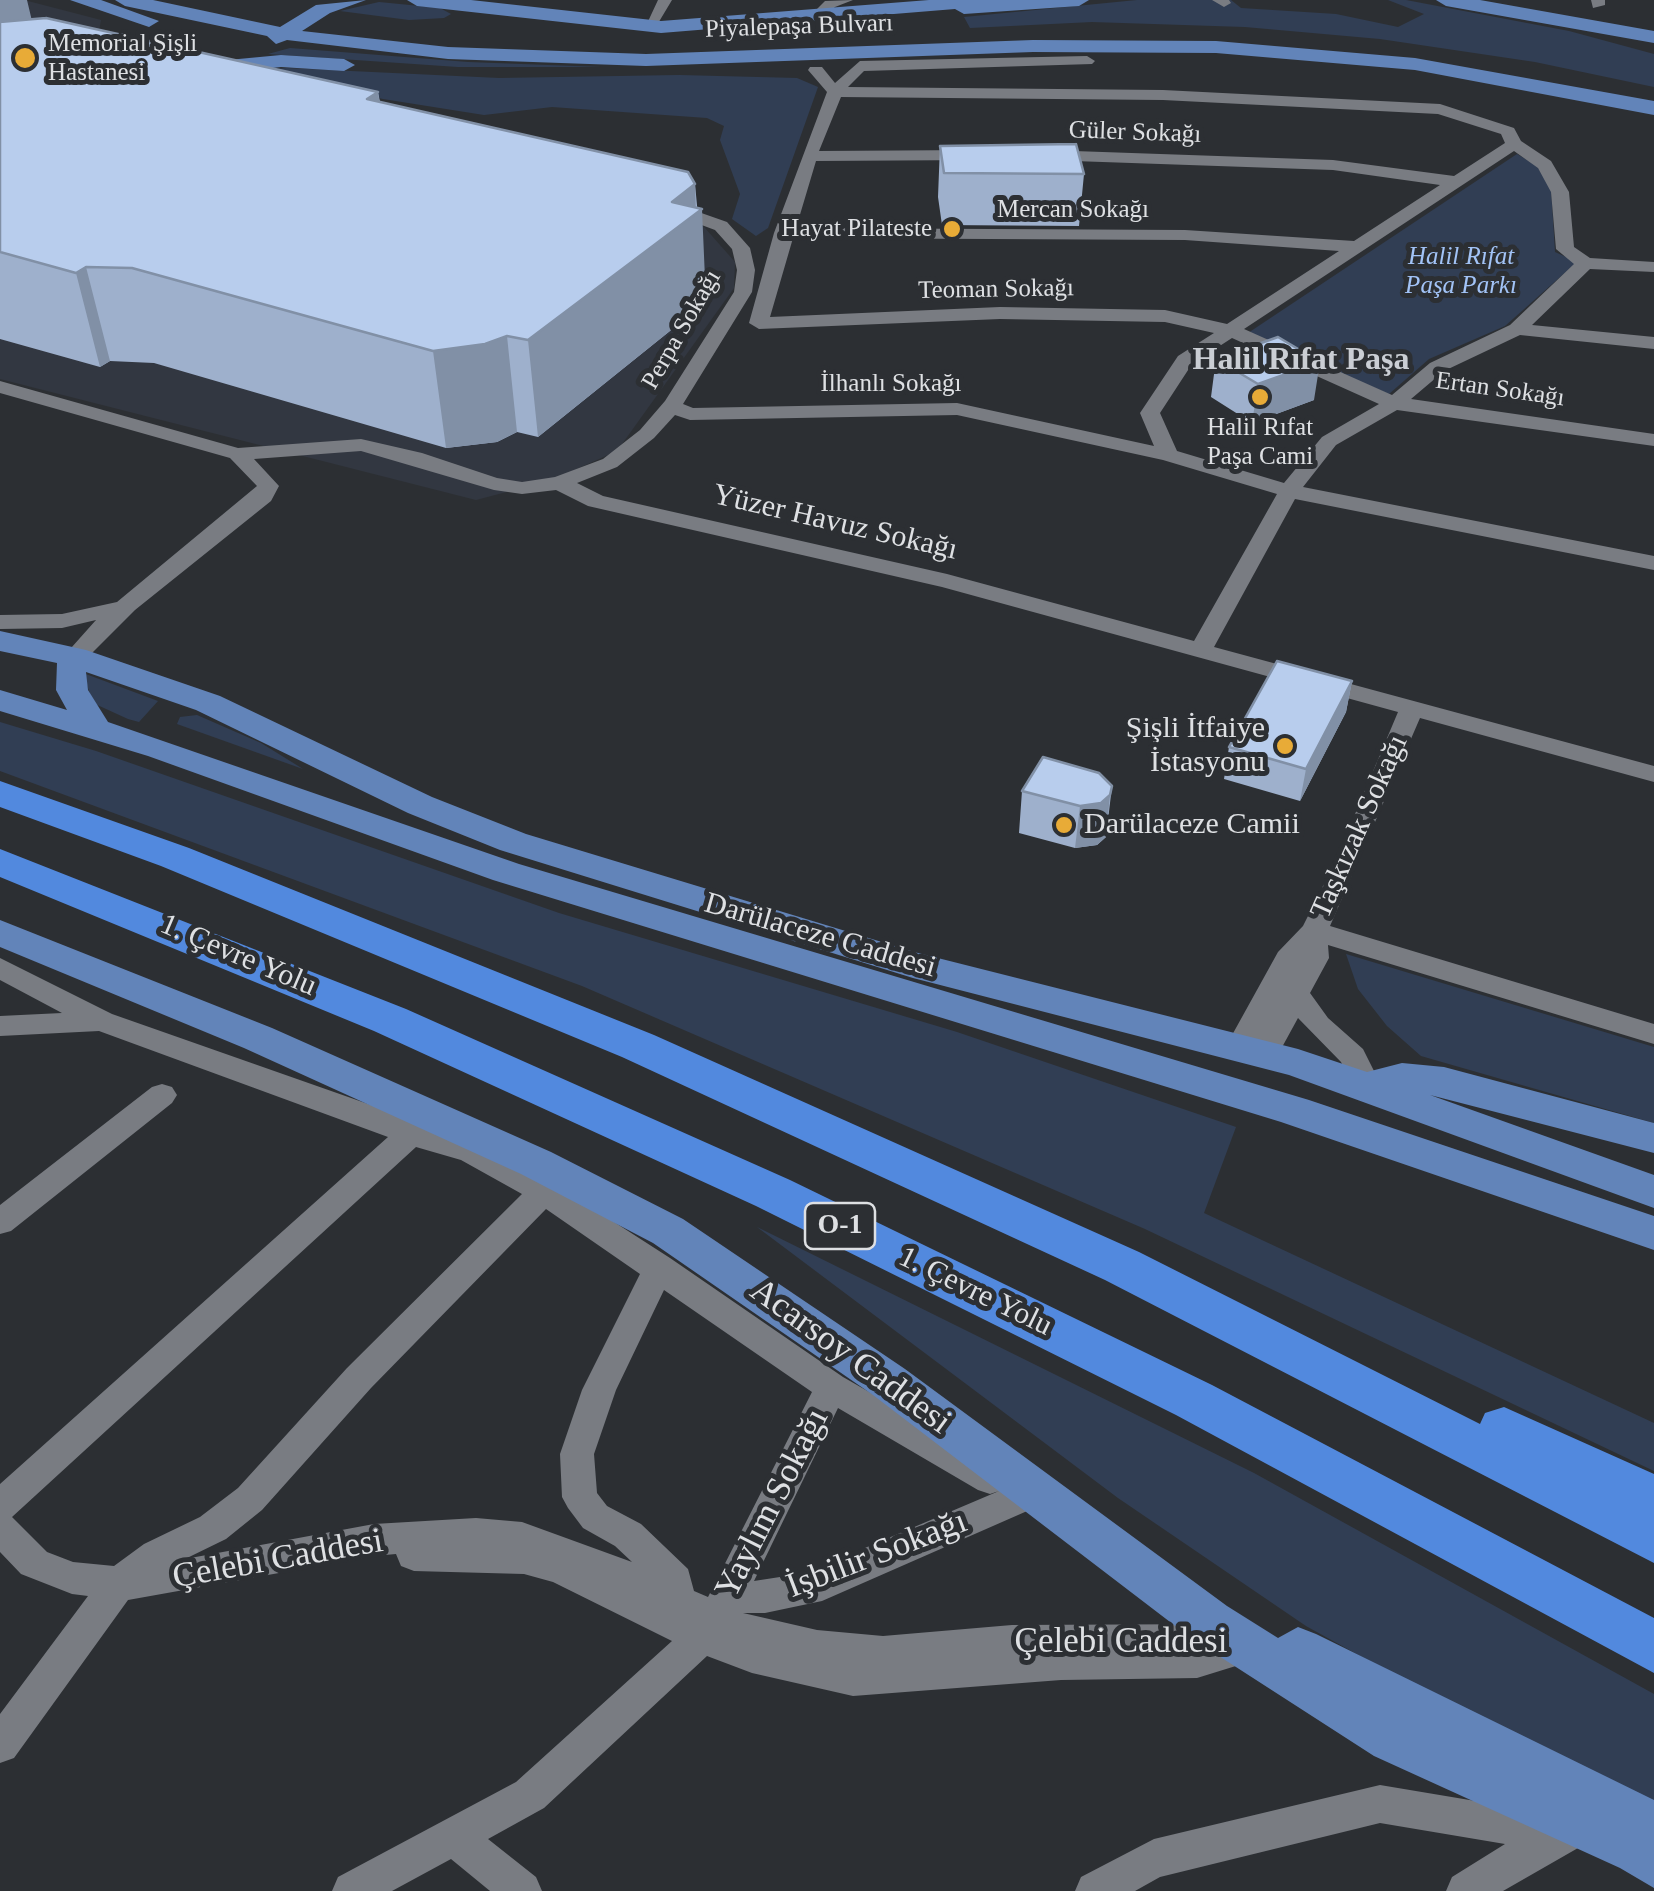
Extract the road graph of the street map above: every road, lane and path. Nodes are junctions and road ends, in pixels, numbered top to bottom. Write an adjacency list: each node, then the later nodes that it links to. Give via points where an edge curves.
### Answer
1 (80, 0): 30 (main road, via 204,40 213,51)
2 (125, 0): 29 (main road, Piyalepaşa Bulvarı, via 368,46)
3 (199, 0): 14 (main road, Piyalepaşa Bulvarı)
4 (356, 0): 14 (main road)
5 (417, 0): 11 (main road)
6 (666, 0): 22 (street)
7 (846, 0): 19 (street)
8 (986, 0): 17 (main road)
9 (1079, 0): 17 (main road)
10 (1496, 0): 20 (main road)
11 (463, 1): 18 (main road); 21 (main road, via 465,18)
12 (1454, 1): 15 (main road); 27 (main road)
13 (1598, 3): 15 (main road); 16 (main road)
14 (318, 9): 23 (main road); 24 (main road, Piyalepaşa Bulvarı); 28 (main road)
15 (1565, 10): 25 (main road)
16 (1636, 11)
17 (891, 12): 19 (main road)
18 (531, 15): 22 (main road); 24 (main road, via 488,20)
19 (815, 18): 22 (main road)
20 (1654, 24)
21 (449, 26)
22 (649, 26)
23 (421, 28)
24 (495, 35): 39 (main road, Piyalepaşa Bulvarı, via 664,45 1201,32 1430,51)
25 (1654, 37)
26 (960, 49): 29 (main road, Piyalepaşa Bulvarı); 32 (main road); 36 (main road, Piyalepaşa Bulvarı, via 1242,48)
27 (1654, 50)
28 (247, 54): 30 (main road, via 226,67); 33 (main road, via 281,62 558,72); 37 (main road)
29 (605, 60): 33 (main road)
30 (209, 61): 34 (main road)
31 (1088, 62): 32 (street)
32 (860, 66): 35 (main road); 38 (street)
33 (693, 68): 35 (main road)
34 (186, 69)
35 (816, 70): 38 (street)
36 (1504, 77): 40 (main road, Piyalepaşa Bulvarı); 41 (main road)
37 (227, 91)
38 (835, 92): 42 (street, via 1163,95 1440,109 1508,131); 45 (street)
39 (1654, 92)
40 (1654, 108)
41 (1654, 118)
42 (1514, 144): 46 (street); 50 (street, via 1545,164 1560,192 1565,248)
43 (998, 155): 45 (street)
44 (1018, 155): 46 (street, Güler Sokağı, via 1332,165)
45 (809, 156): 48 (street)
46 (1459, 182): 49 (street)
47 (653, 204): 57 (street, Perpa Sokağı, via 721,226 741,248 746,270 743,292)
48 (783, 233): 49 (street, Mercan Sokağı, via 1186,236); 53 (street, Teoman Sokağı, via 759,324 1063,312 1166,316)
49 (1363, 248): 53 (street)
50 (1585, 263): 51 (street); 52 (street)
51 (1654, 267)
52 (1517, 329): 54 (street); 56 (street, via 1437,368)
53 (1232, 330): 56 (street, Ertan Sokağı); 60 (street, via 1186,360 1150,413)
54 (1654, 343)
55 (0, 387): 59 (street, Yüzer Havuz Sokağı)
56 (1394, 403): 58 (street, Ertan Sokağı); 62 (street, via 1329,441)
57 (672, 406): 60 (street, İlhanlı Sokağı, via 690,414 957,408); 61 (street, Perpa Sokağı, via 610,463)
58 (1654, 440)
59 (237, 454): 61 (street, Yüzer Havuz Sokağı, via 361,446 494,484); 64 (street, via 264,479 263,496)
60 (1168, 455): 62 (street, İlhanlı Sokağı)
61 (558, 483): 66 (street, Yüzer Havuz Sokağı, via 596,502 948,581)
62 (1289, 492): 63 (street, İlhanlı Sokağı); 66 (street)
63 (1654, 564)
64 (128, 605): 65 (street); 67 (street)
65 (4, 636): 67 (main road, Darülaceze Caddesi); 68 (main road, via 15,661)
66 (1200, 651): 71 (street, Yüzer Havuz Sokağı)
67 (75, 657): 70 (main road, Darülaceze Caddesi); 72 (main road, via 72,690)
68 (0, 676)
69 (0, 700): 72 (main road, Darülaceze Caddesi)
70 (208, 703): 73 (main road, via 157,725); 85 (main road, Darülaceze Caddesi, via 513,842 913,965)
71 (1412, 708): 74 (street, Yüzer Havuz Sokağı); 78 (street, Taşkızak Sokağı)
72 (97, 732): 73 (main road, Darülaceze Caddesi)
73 (160, 749): 88 (main road, Darülaceze Caddesi, via 616,908)
74 (1654, 774)
75 (0, 792): 95 (highway, via 638,1046)
76 (0, 862): 107 (highway, 1. Çevre Yolu / O-1, via 372,1012 773,1193 1210,1409)
77 (0, 916): 106 (main road, Acarsoy Caddesi, via 498,1125 738,1250 878,1346)
78 (1314, 931): 81 (street, Taşkızak Sokağı, via 1315,958); 84 (street); 85 (street, via 1288,959)
79 (0, 933): 91 (main road, Acarsoy Caddesi, via 258,1038)
80 (0, 968): 82 (street)
81 (1298, 997): 85 (street, Taşkızak Sokağı); 86 (street, via 1353,1056)
82 (102, 1021): 83 (street); 89 (street)
83 (0, 1026)
84 (1654, 1034)
85 (1253, 1049): 86 (main road, Darülaceze Caddesi); 88 (main road)
86 (1367, 1087): 90 (main road, via 1402,1078 1444,1082); 92 (main road, Darülaceze Caddesi)
87 (162, 1095): 93 (street)
88 (1242, 1095): 94 (main road, Darülaceze Caddesi)
89 (411, 1134): 91 (street); 99 (street)
90 (1654, 1138)
91 (531, 1176): 96 (street); 103 (street, via 250,1499); 106 (main road, Acarsoy Caddesi, via 668,1231 889,1382 1209,1622)
92 (1654, 1192)
93 (0, 1222)
94 (1654, 1233)
95 (1122, 1266): 98 (highway, via 1276,1321); 101 (highway)
96 (659, 1267): 97 (street); 104 (street, via 599,1390 577,1454 580,1497 675,1580)
97 (831, 1387): 105 (street, Yaylım Sokağı); 105 (street, İşbilir Sokağı, via 1022,1498 809,1589)
98 (1654, 1500)
99 (0, 1506)
100 (0, 1528): 103 (street, Çelebi Caddesi, via 34,1563)
101 (1654, 1539)
102 (0, 1554): 103 (street, Çelebi Caddesi, via 42,1583)
103 (114, 1590): 104 (street, Çelebi Caddesi, via 307,1550 476,1534 522,1538 599,1564); 105 (street, Çelebi Caddesi, via 147,1598 220,1591 360,1558 487,1555 560,1568); 108 (street)
104 (677, 1602): 105 (street, Çelebi Caddesi)
105 (715, 1618): 106 (street, Çelebi Caddesi, via 752,1656 853,1679 1196,1660 1223,1655); 111 (street, via 530,1795)
106 (1253, 1634): 109 (main road, Acarsoy Caddesi); 110 (main road, Acarsoy Caddesi, via 1392,1738)
107 (1654, 1647)
108 (0, 1745)
109 (1654, 1828)
110 (1573, 1830): 112 (main road, Acarsoy Caddesi, via 1639,1848); 115 (street, via 1380,1804 1154,1859); 116 (street)
111 (454, 1836): 113 (street); 114 (street)
112 (1654, 1861)
113 (352, 1891)
114 (522, 1891)
115 (1095, 1891)
116 (1466, 1891)

